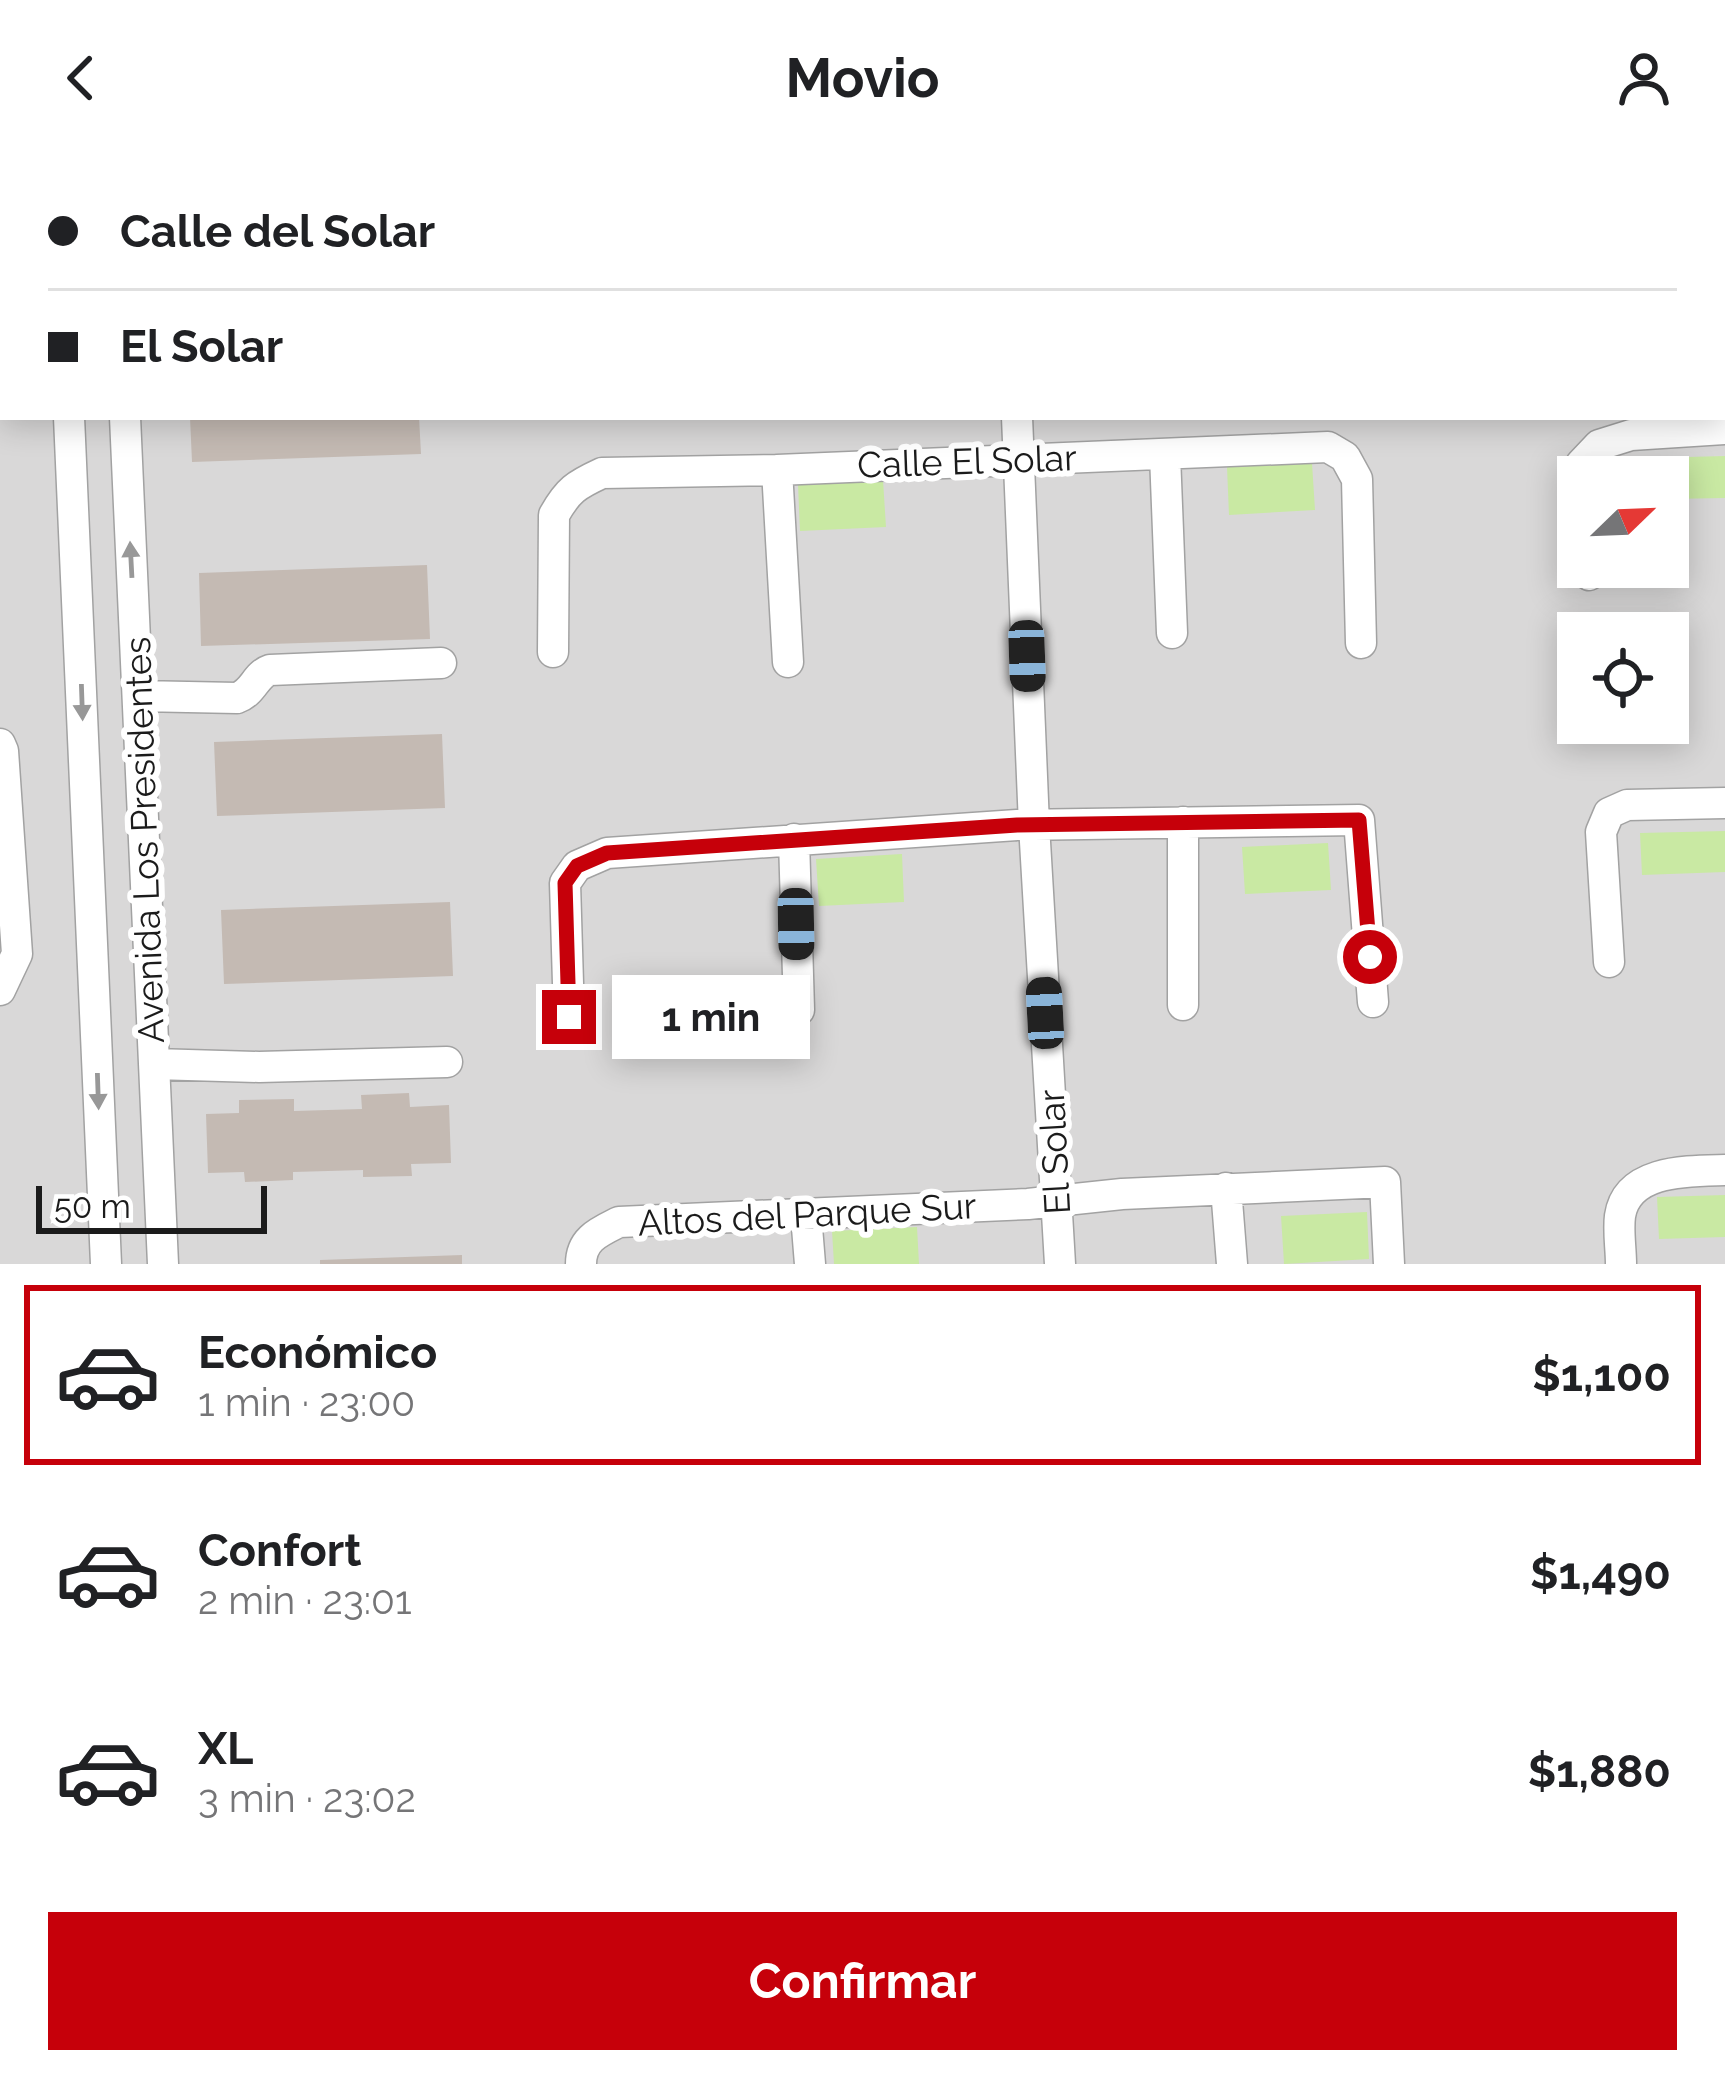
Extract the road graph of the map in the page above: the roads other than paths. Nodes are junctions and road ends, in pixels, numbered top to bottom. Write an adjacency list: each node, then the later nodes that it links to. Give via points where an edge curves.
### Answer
1 (69, 420): 28 (street, Avenida Los Presidentes, one-way to 28)
2 (125, 420): 14 (street, Avenida Los Presidentes, one-way to 2)
3 (1017, 420): 7 (street, El Solar)
4 (1725, 429): 6 (street, via 1631,435)
5 (1165, 455): 7 (street, Calle El Solar); 9 (street); 10 (street, Calle El Solar, via 1328,447 1345,457 1357,479)
6 (1589, 456)
7 (1020, 459): 8 (street, Calle El Solar); 18 (street, El Solar)
8 (777, 470): 11 (street, Calle El Solar, via 602,473 576,484 554,515); 12 (street)
9 (1172, 633)
10 (1361, 643)
11 (553, 652)
12 (788, 662)
13 (441, 663): 14 (street, via 270,670 238,698)
14 (138, 696): 27 (street, Avenida Los Presidentes)
15 (0, 744): 21 (street, via 17,954)
16 (1725, 803): 20 (street, via 1610,813 1601,832)
17 (1183, 822): 18 (street); 22 (street, via 1359,820); 23 (street)
18 (1034, 825): 19 (street); 32 (street, El Solar)
19 (794, 838): 24 (street); 25 (street, via 607,853 577,866 565,883)
20 (1609, 962)
21 (0, 991)
22 (1373, 1002)
23 (1184, 1005)
24 (799, 1010)
25 (569, 1017)
26 (447, 1062): 27 (street)
27 (154, 1064): 29 (street, Avenida Los Presidentes)
28 (100, 1165): 29 (street, via 123,1185); 34 (street, Avenida Los Presidentes)
29 (158, 1166): 35 (street, Avenida Los Presidentes)
30 (1725, 1170): 41 (street, via 1674,1172 1637,1185 1620,1211)
31 (1226, 1188): 32 (street); 39 (street); 40 (street, via 1385,1182)
32 (1056, 1201): 33 (street, Altos del Parque Sur); 38 (street, El Solar)
33 (806, 1215): 36 (street, Altos del Parque Sur, via 619,1222 586,1243); 37 (street)
34 (106, 1264)
35 (163, 1264)
36 (581, 1264)
37 (809, 1264)
38 (1060, 1264)
39 (1232, 1264)
40 (1388, 1264)
41 (1621, 1264)

